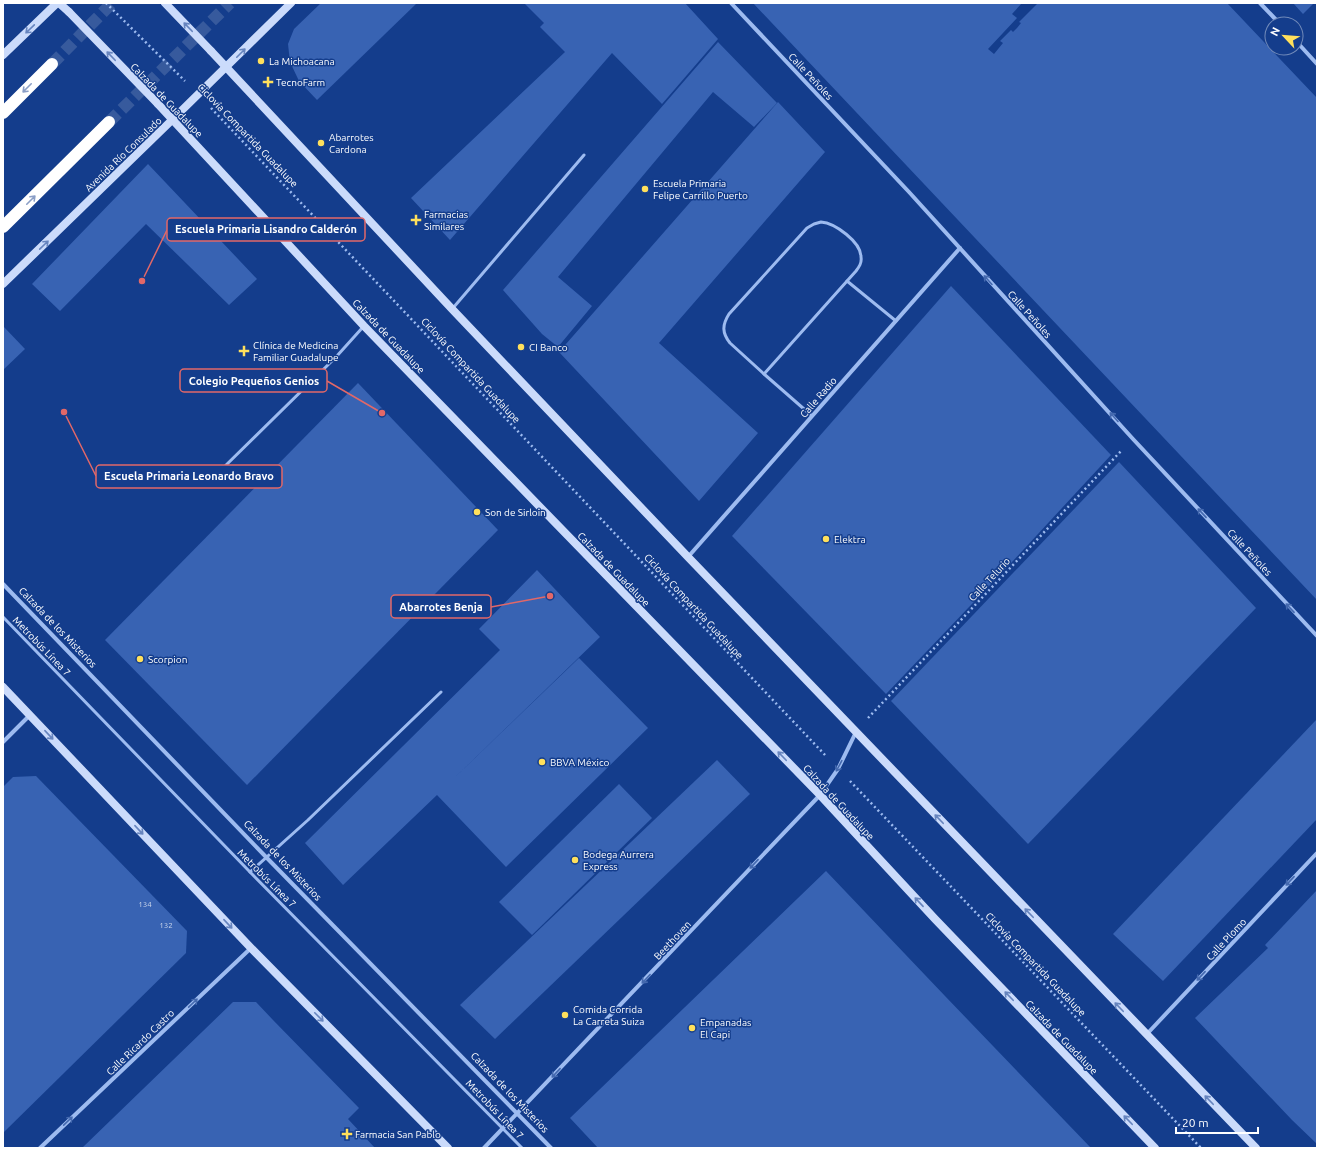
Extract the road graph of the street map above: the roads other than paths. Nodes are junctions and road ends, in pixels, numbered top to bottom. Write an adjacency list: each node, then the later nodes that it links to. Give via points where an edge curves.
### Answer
1 (58, 3): 8 (main road, one-way to 8); 13 (main road, Calzada de Guadalupe, one-way to 1, bridge)
2 (165, 3): 11 (main road, one-way to 2, bridge)
3 (291, 3): 11 (main road, Avenida Río Consulado, one-way to 3)
4 (731, 3): 17 (street, Calle Peñoles)
5 (1260, 3): 6 (street)
6 (1272, 16)
7 (1304, 50): 10 (street)
8 (3, 55)
9 (52, 64): 12 (highway, one-way to 12)
10 (1317, 64)
11 (226, 68): 13 (main road, Avenida Río Consulado); 20 (main road)
12 (3, 113)
13 (173, 119): 19 (main road, Avenida Río Consulado, one-way to 13); 22 (main road, Calzada de Guadalupe)
14 (109, 122): 16 (highway, one-way to 14)
15 (584, 155): 20 (lane)
16 (3, 227)
17 (960, 248): 21 (street, Calle Radio); 29 (street, Calle Peñoles, one-way to 17, via 1133,439)
18 (847, 281): 21 (lane); 23 (lane); 23 (lane, via 860,264 862,256 859,248 836,226 829,222 821,222 808,228 729,314 724,321 725,337)
19 (3, 284)
20 (452, 309): 26 (main road)
21 (896, 321): 24 (street, Calle Radio)
22 (364, 326): 25 (lane, via 336,358); 35 (main road, Calzada de Guadalupe, one-way to 22)
23 (764, 374): 24 (lane)
24 (812, 416): 26 (street, Calle Radio)
25 (221, 470)
26 (688, 557): 33 (main road)
27 (3, 584): 37 (street, Calzada de los Misterios)
28 (3, 618): 38 (lane, Metrobús Línea 7)
29 (1317, 636)
30 (3, 687): 32 (main road)
31 (441, 692): 37 (lane)
32 (30, 716): 34 (street); 39 (main road, one-way to 39)
33 (856, 731): 35 (street, Beethoven, one-way to 35, via 838,769); 40 (main road, one-way to 33)
34 (3, 742)
35 (820, 795): 41 (street, Beethoven, one-way to 41); 48 (main road, Calzada de Guadalupe, one-way to 35)
36 (1317, 853): 40 (street, Calle Plomo, one-way to 40)
37 (267, 858): 38 (lane); 41 (street, Calzada de los Misterios)
38 (250, 872): 42 (lane, Metrobús Línea 7)
39 (251, 948): 43 (street, Calle Ricardo Castro, one-way to 39); 44 (main road, one-way to 44)
40 (1146, 1035): 49 (main road, one-way to 40)
41 (518, 1114): 42 (street, Beethoven); 47 (street, Calzada de los Misterios)
42 (504, 1129): 45 (street, Beethoven); 46 (lane, Metrobús Línea 7)
43 (40, 1148)
44 (448, 1148)
45 (484, 1148)
46 (522, 1148)
47 (551, 1148)
48 (1155, 1148)
49 (1256, 1148)

